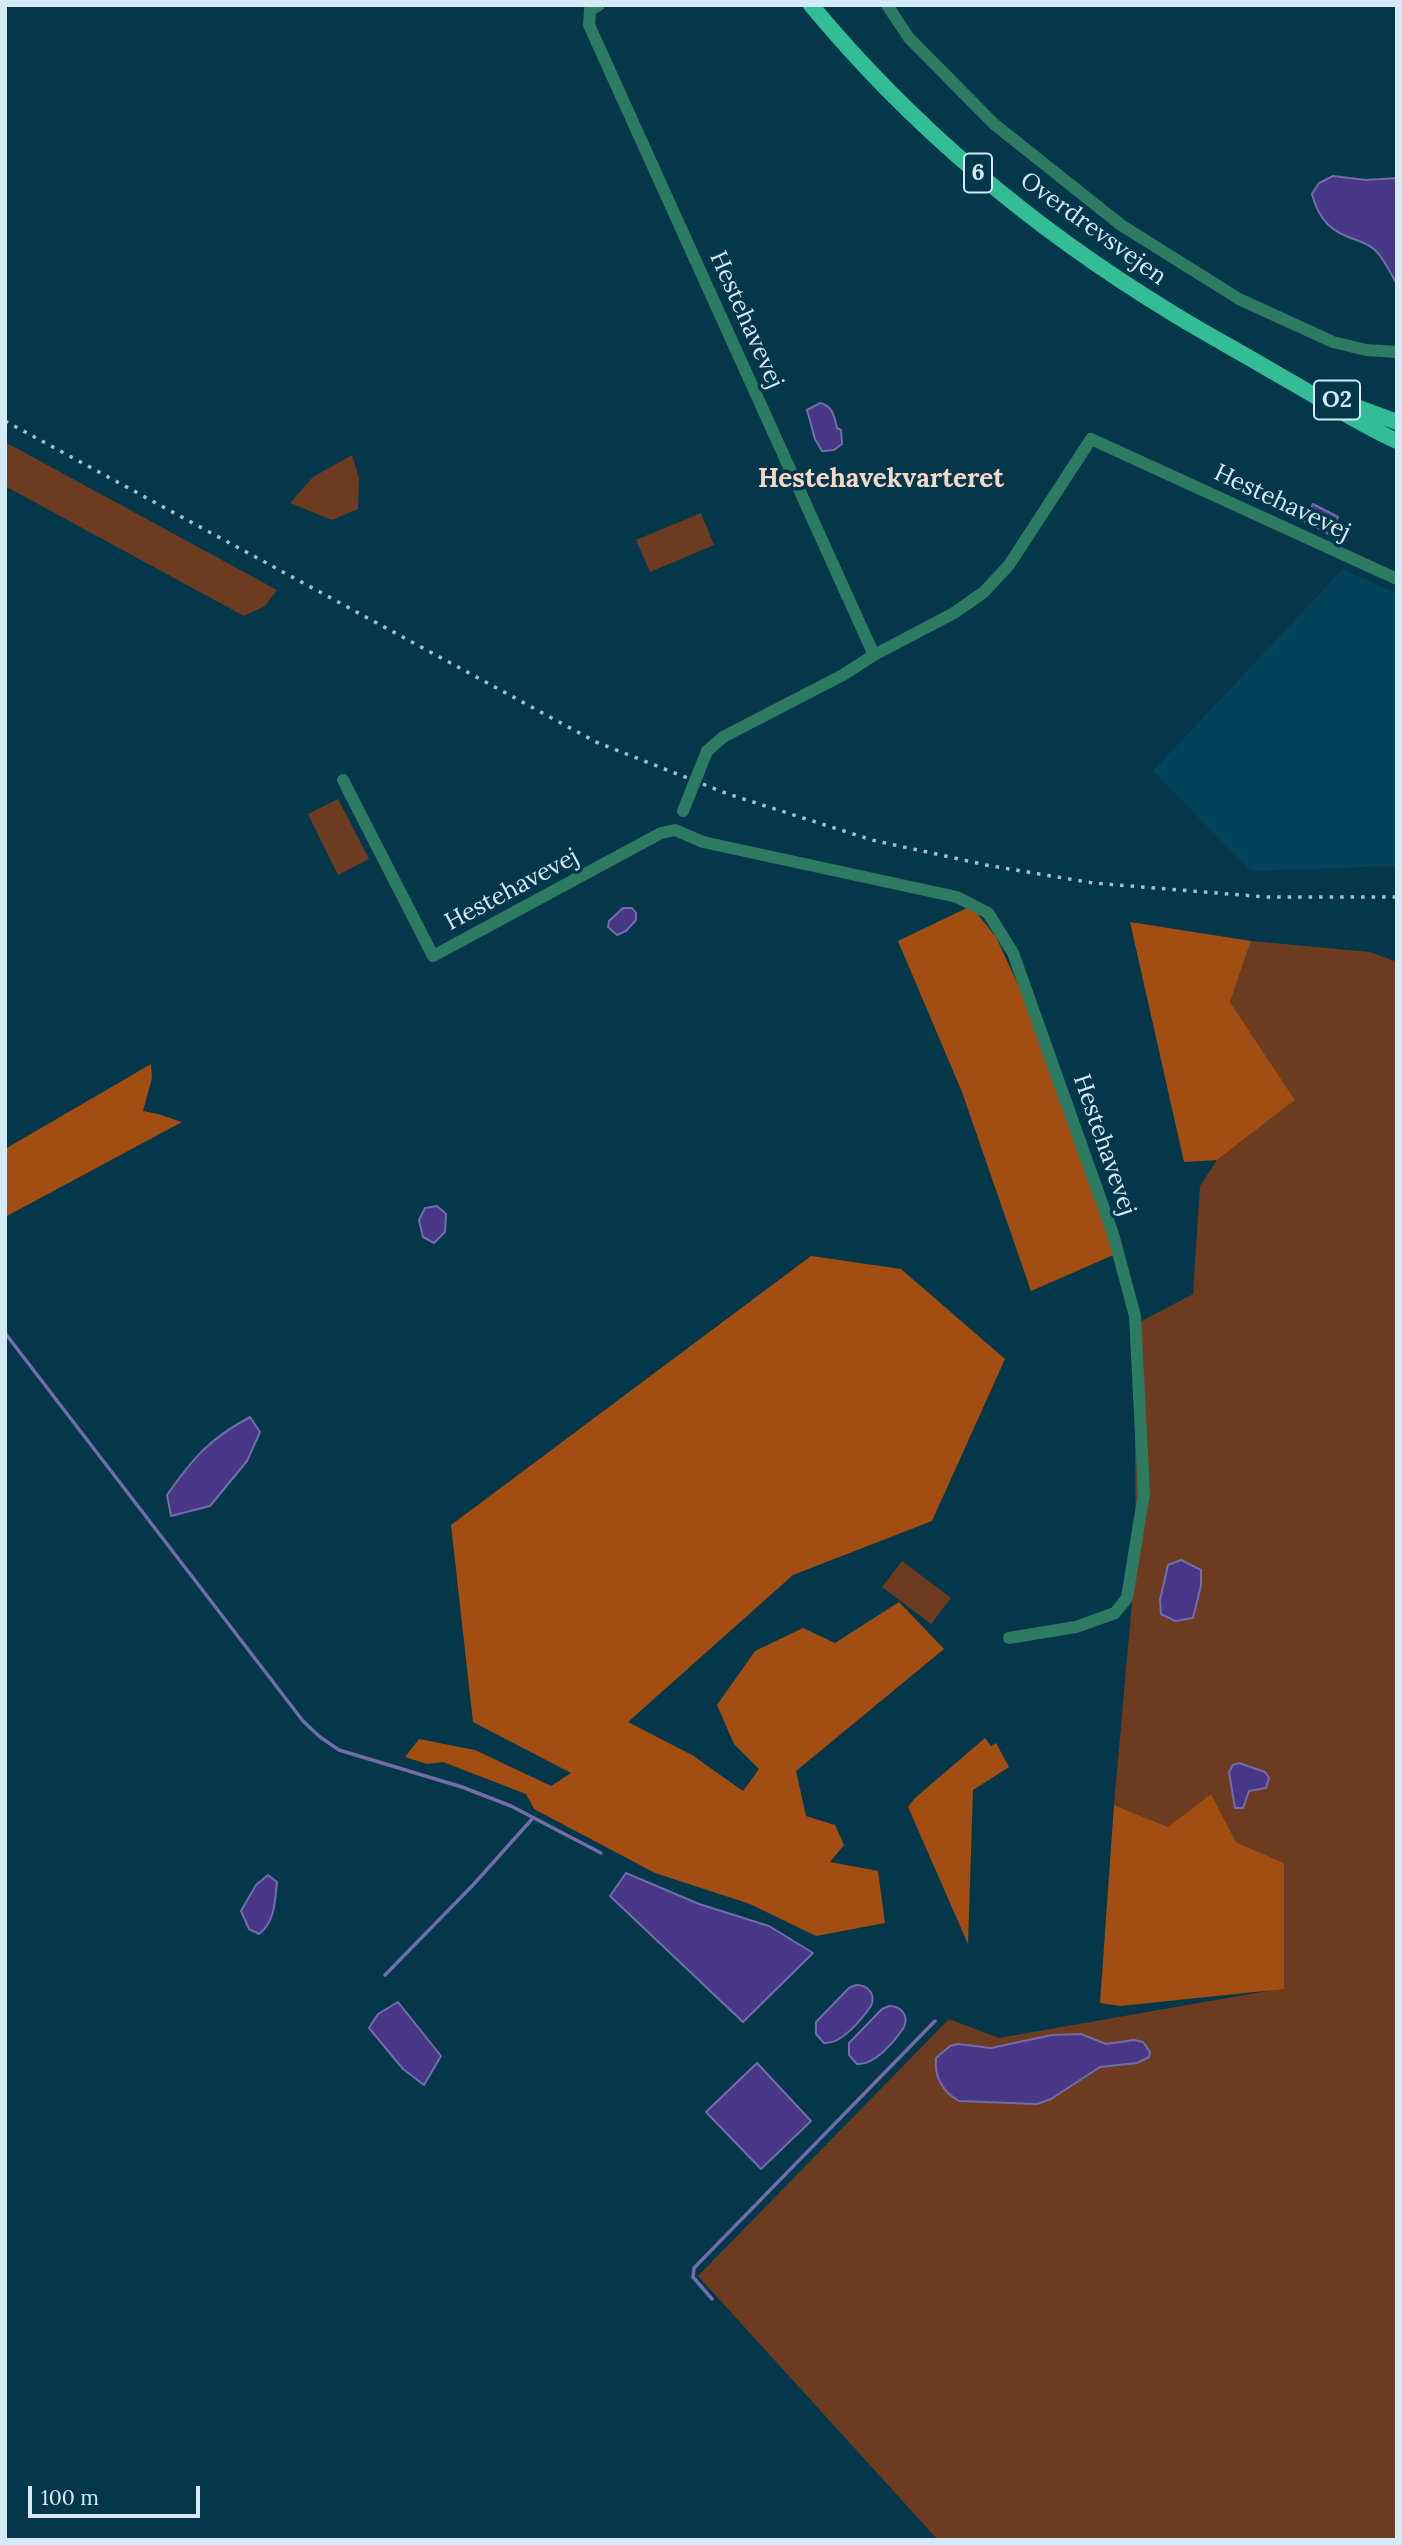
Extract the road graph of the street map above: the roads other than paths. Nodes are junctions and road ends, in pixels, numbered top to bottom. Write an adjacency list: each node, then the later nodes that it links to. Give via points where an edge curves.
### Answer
1 (599, 5): 9 (street, Hestehavevej, via 590,10 589,25)
2 (811, 5): 5 (main road, Overdrevsvejen / 6, via 926,128 1027,212 1170,312)
3 (887, 5): 4 (street, via 909,38 994,124 1121,225 1250,304 1333,342)
4 (1397, 352)
5 (1279, 374): 6 (main road, Overdrevsvejen / O2); 7 (main road, Overdrevsvejen / 6)
6 (1397, 422)
7 (1397, 441)
8 (1397, 579): 9 (street, Hestehavevej, via 1091,439 1009,565 984,592)
9 (874, 655): 11 (street, Hestehavevej, bridge, via 723,737 708,751)
10 (343, 780): 11 (street, Hestehavevej, via 433,956)
11 (675, 830): 12 (street, Hestehavevej, via 703,842 957,897 988,914 1013,953 1112,1234 1135,1316 1143,1493 1128,1598 1115,1613 1076,1627)
12 (1009, 1638)

